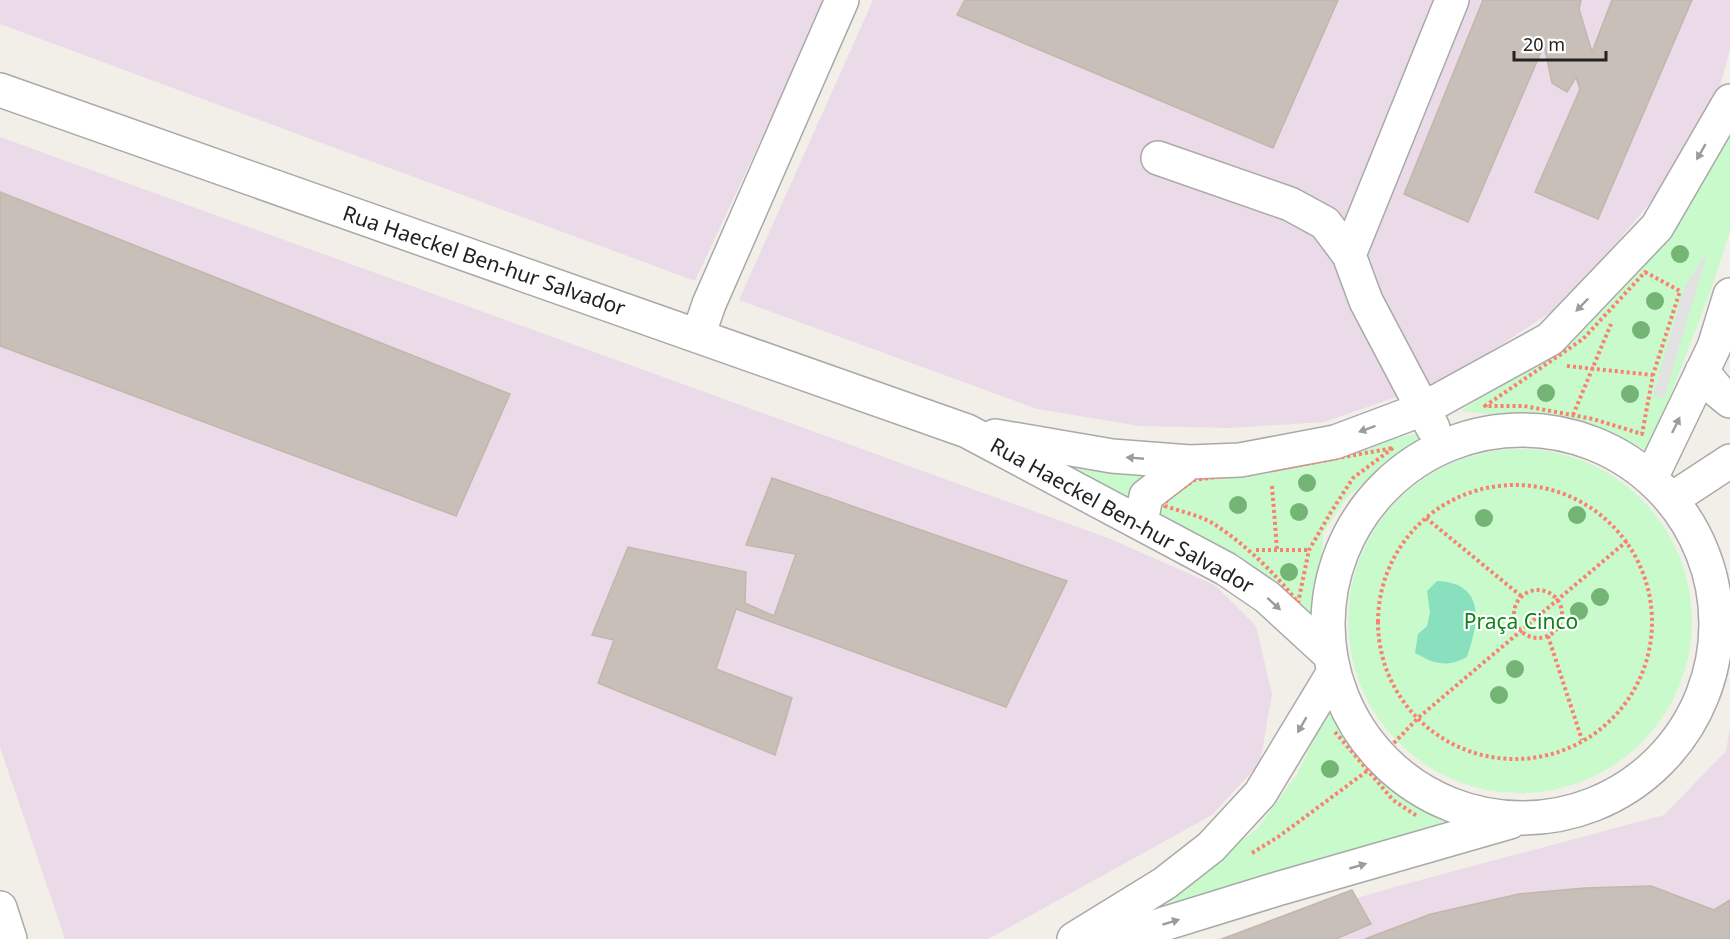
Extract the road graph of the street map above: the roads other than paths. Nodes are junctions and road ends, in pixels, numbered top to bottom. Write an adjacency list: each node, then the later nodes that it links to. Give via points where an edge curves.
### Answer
1 (842, 0): 8 (street)
2 (1452, 0): 6 (street)
3 (0, 90): 8 (street, Rua Haeckel Ben-hur Salvador)
4 (1730, 101): 11 (street, Rua Haeckel Ben-hur Salvador, one-way to 11, via 1657,227 1550,339)
5 (1158, 158): 6 (street, via 1290,204 1325,223)
6 (1349, 255): 11 (street, via 1366,301)
7 (1730, 295): 9 (street)
8 (698, 336): 12 (street, Rua Haeckel Ben-hur Salvador)
9 (1715, 357): 10 (street, via 1719,393); 16 (street, one-way to 9)
10 (1730, 401)
11 (1423, 409): 13 (street); 15 (street, Rua Haeckel Ben-hur Salvador, one-way to 15, via 1335,442 1240,460)
12 (967, 431): 15 (street, Rua Haeckel Ben-hur Salvador, one-way to 12, via 1112,456); 17 (street, Rua Haeckel Ben-hur Salvador)
13 (1442, 445): 16 (street, via 1503,431 1556,432 1606,448); 20 (street, via 1426,452 1389,481 1350,531 1329,590)
14 (1730, 461): 16 (street)
15 (1190, 462): 17 (street, via 1146,495)
16 (1661, 488): 18 (street, via 1701,545)
17 (1141, 523): 20 (street, Rua Haeckel Ben-hur Salvador, one-way to 20, via 1226,569 1262,594)
18 (1723, 603): 19 (street)
19 (1723, 652): 21 (street, via 1700,704 1669,751 1627,789 1575,812)
20 (1330, 664): 21 (street, via 1374,764 1456,809); 24 (street, one-way to 24, via 1260,794 1211,847 1165,883)
21 (1519, 819): 25 (street, one-way to 21)
22 (0, 908): 23 (street)
23 (10, 939)
24 (1074, 939)
25 (1115, 939)

